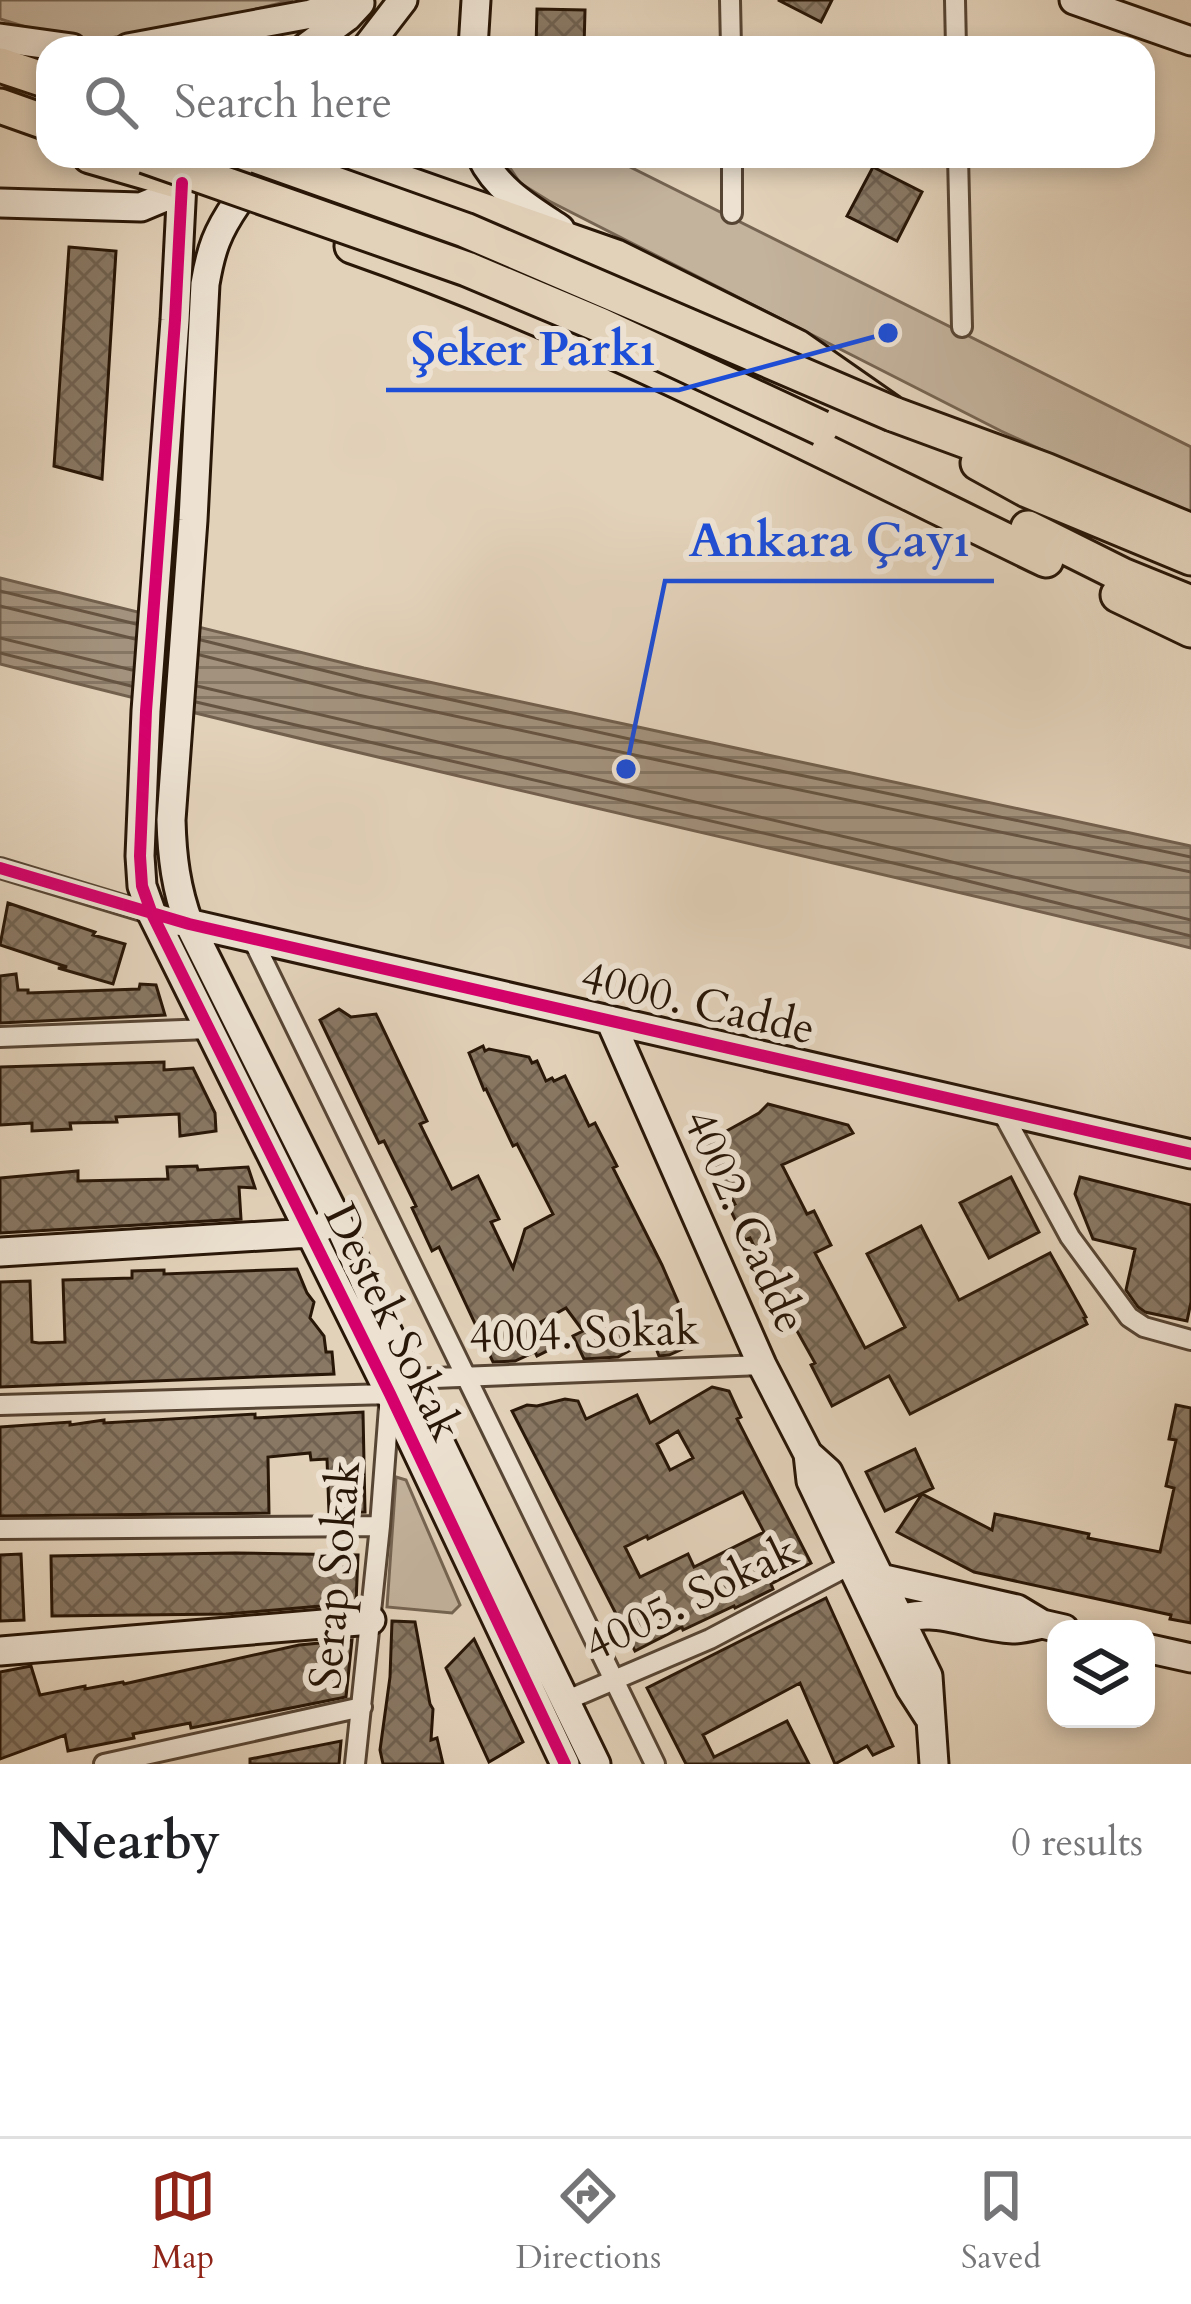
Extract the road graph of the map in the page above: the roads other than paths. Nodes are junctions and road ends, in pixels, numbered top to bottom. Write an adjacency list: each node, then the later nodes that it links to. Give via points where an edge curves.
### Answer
1 (349, 0): 8 (street)
2 (363, 0): 9 (street)
3 (403, 0): 10 (street)
4 (476, 0): 11 (street)
5 (730, 0): 12 (street)
6 (955, 0): 13 (street)
7 (1074, 0): 14 (street)
8 (193, 36)
9 (321, 36)
10 (375, 36)
11 (474, 36)
12 (731, 36)
13 (956, 36)
14 (1191, 41)
15 (0, 42): 16 (street); 17 (highway)
16 (36, 45)
17 (36, 57)
18 (0, 65): 19 (highway)
19 (36, 77)
20 (0, 106): 21 (highway)
21 (36, 118)
22 (0, 131): 23 (highway)
23 (36, 142)
24 (179, 168): 41 (highway, bridge, via 467,269)
25 (265, 168): 35 (highway)
26 (291, 168): 40 (highway, bridge, via 465,230)
27 (339, 168): 37 (highway, via 318,202)
28 (363, 168): 38 (highway)
29 (488, 168): 38 (street, via 511,195)
30 (732, 168): 36 (street)
31 (958, 168): 39 (street)
32 (183, 170): 33 (street, via 136,191); 34 (street, via 172,194 140,207); 35 (highway); 48 (street, Destek Sokak, via 146,711 140,856)
33 (0, 185)
34 (0, 203)
35 (237, 203): 37 (highway); 49 (street, Destek Sokak, via 219,229 205,284 171,820 177,891)
36 (732, 213)
37 (332, 239): 44 (highway, via 597,345)
38 (583, 244): 40 (highway, via 797,347)
39 (962, 327)
40 (893, 414): 42 (highway); 43 (highway, via 1027,490)
41 (894, 462): 44 (highway); 45 (highway)
42 (1191, 531)
43 (1191, 558)
44 (1046, 560): 46 (highway)
45 (1191, 603)
46 (1191, 630)
47 (0, 868): 48 (street)
48 (152, 914): 49 (street); 52 (street, Destek Sokak)
49 (189, 923): 50 (street, 4000. Cadde); 56 (street, Destek Sokak)
50 (252, 938): 51 (street, 4000. Cadde); 61 (street)
51 (610, 1020): 54 (street, 4000. Cadde); 60 (street, 4002. Cadde)
52 (209, 1029): 53 (street); 57 (street, Destek Sokak)
53 (0, 1037)
54 (1001, 1110): 55 (street, 4000. Cadde); 59 (street, via 1070,1237 1130,1317)
55 (1191, 1154)
56 (337, 1220): 57 (street); 62 (street, Destek Sokak)
57 (310, 1233): 58 (street); 62 (street, Destek Sokak)
58 (0, 1252)
59 (1191, 1340)
60 (762, 1365): 61 (street, 4004. Sokak); 66 (street, 4002. Cadde, via 808,1454 811,1481)
61 (468, 1377): 62 (street, 4004. Sokak); 74 (street)
62 (399, 1387): 63 (street, 4004. Sokak); 64 (street, Serap Sokak); 75 (street, Destek Sokak); 79 (street, Destek Sokak)
63 (0, 1405)
64 (380, 1526): 65 (street); 67 (street, Serap Sokak)
65 (0, 1528)
66 (864, 1576): 68 (street, 4002. Cadde); 69 (street, via 1017,1609); 74 (street, 4005. Sokak)
67 (371, 1620): 72 (street); 76 (street, Serap Sokak)
68 (890, 1623): 70 (street, via 949,1616 1014,1629); 82 (street, 4002. Cadde, via 928,1676)
69 (1047, 1623)
70 (1047, 1626)
71 (1155, 1650): 73 (street)
72 (0, 1652)
73 (1191, 1658)
74 (614, 1680): 75 (street, 4005. Sokak); 81 (street)
75 (565, 1701): 80 (street, Destek Sokak)
76 (362, 1707): 77 (street); 78 (street, Serap Sokak)
77 (104, 1764)
78 (355, 1764)
79 (565, 1764)
80 (596, 1764)
81 (655, 1764)
82 (934, 1764)

